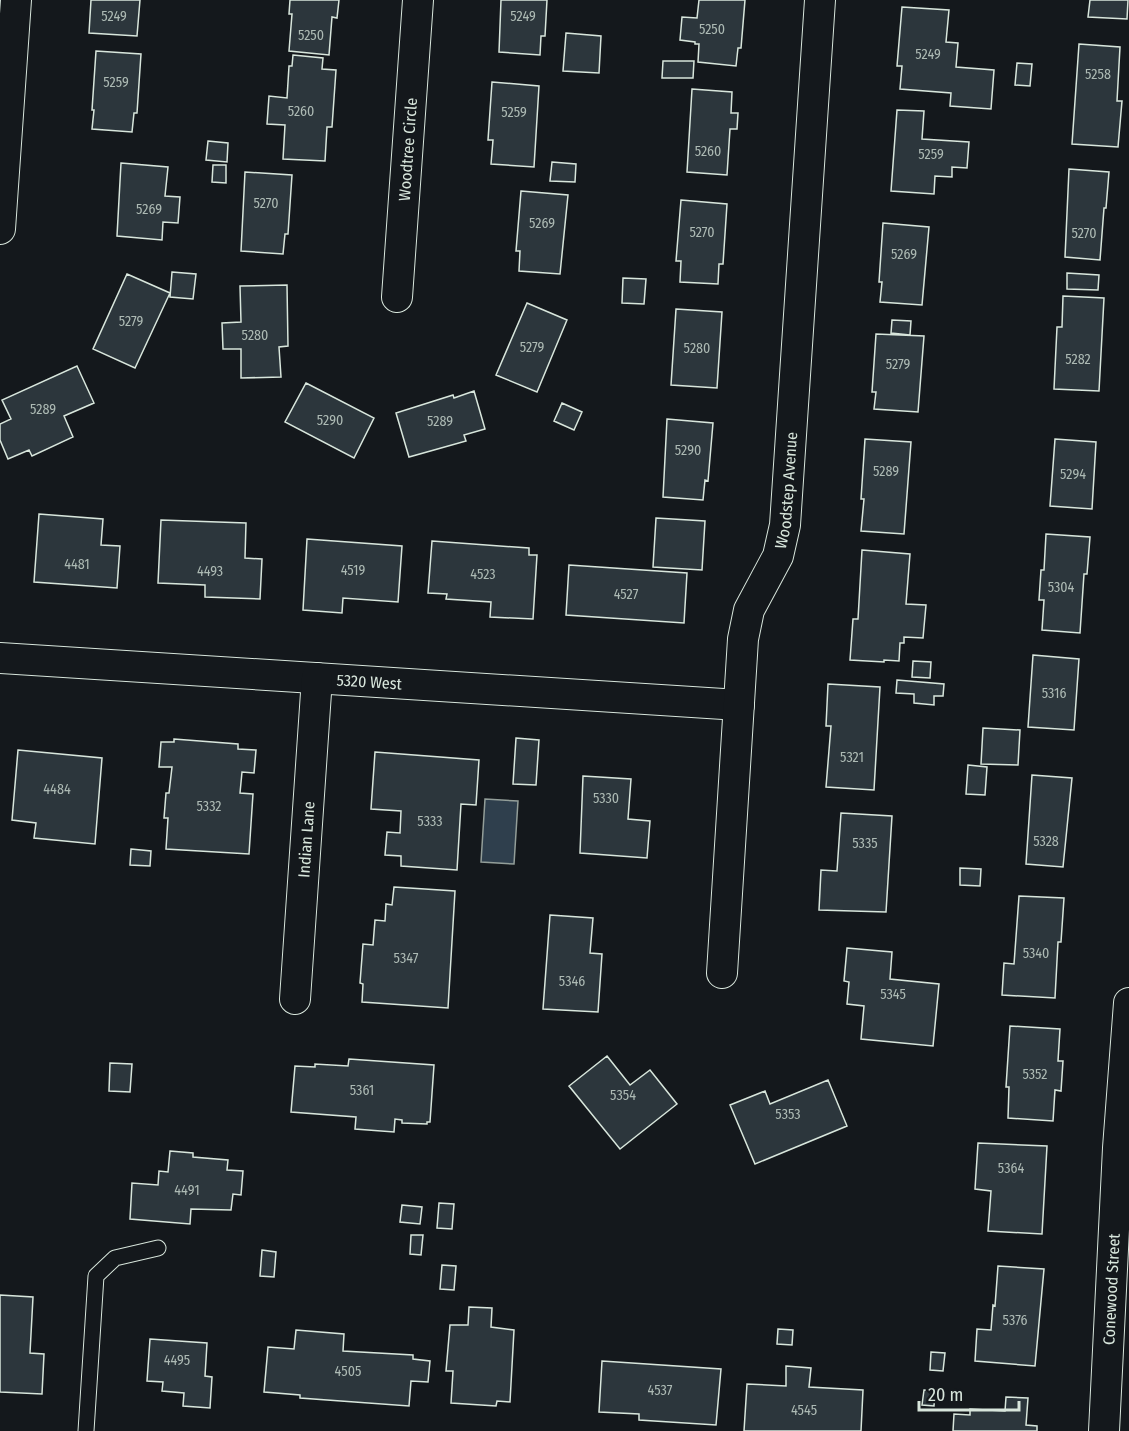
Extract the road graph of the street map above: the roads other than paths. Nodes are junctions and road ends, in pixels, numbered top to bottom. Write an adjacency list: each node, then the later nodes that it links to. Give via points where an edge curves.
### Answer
1 (16, 0): 4 (street)
2 (418, 0): 5 (street, Woodtree Circle)
3 (820, 0): 8 (street, Woodstep Avenue, via 785,525 778,556 749,610)
4 (0, 229)
5 (398, 297)
6 (0, 658): 7 (street, 5320 West)
7 (317, 678): 8 (street, 5320 West); 10 (street, Indian Lane)
8 (739, 705): 9 (street, Woodstep Avenue)
9 (722, 973)
10 (295, 999)
11 (1129, 1003): 12 (street, Conewood Street)
12 (1124, 1148): 15 (street, Conewood Street)
13 (158, 1248): 14 (lane, via 115,1258 96,1276)
14 (86, 1431)
15 (1104, 1431)

